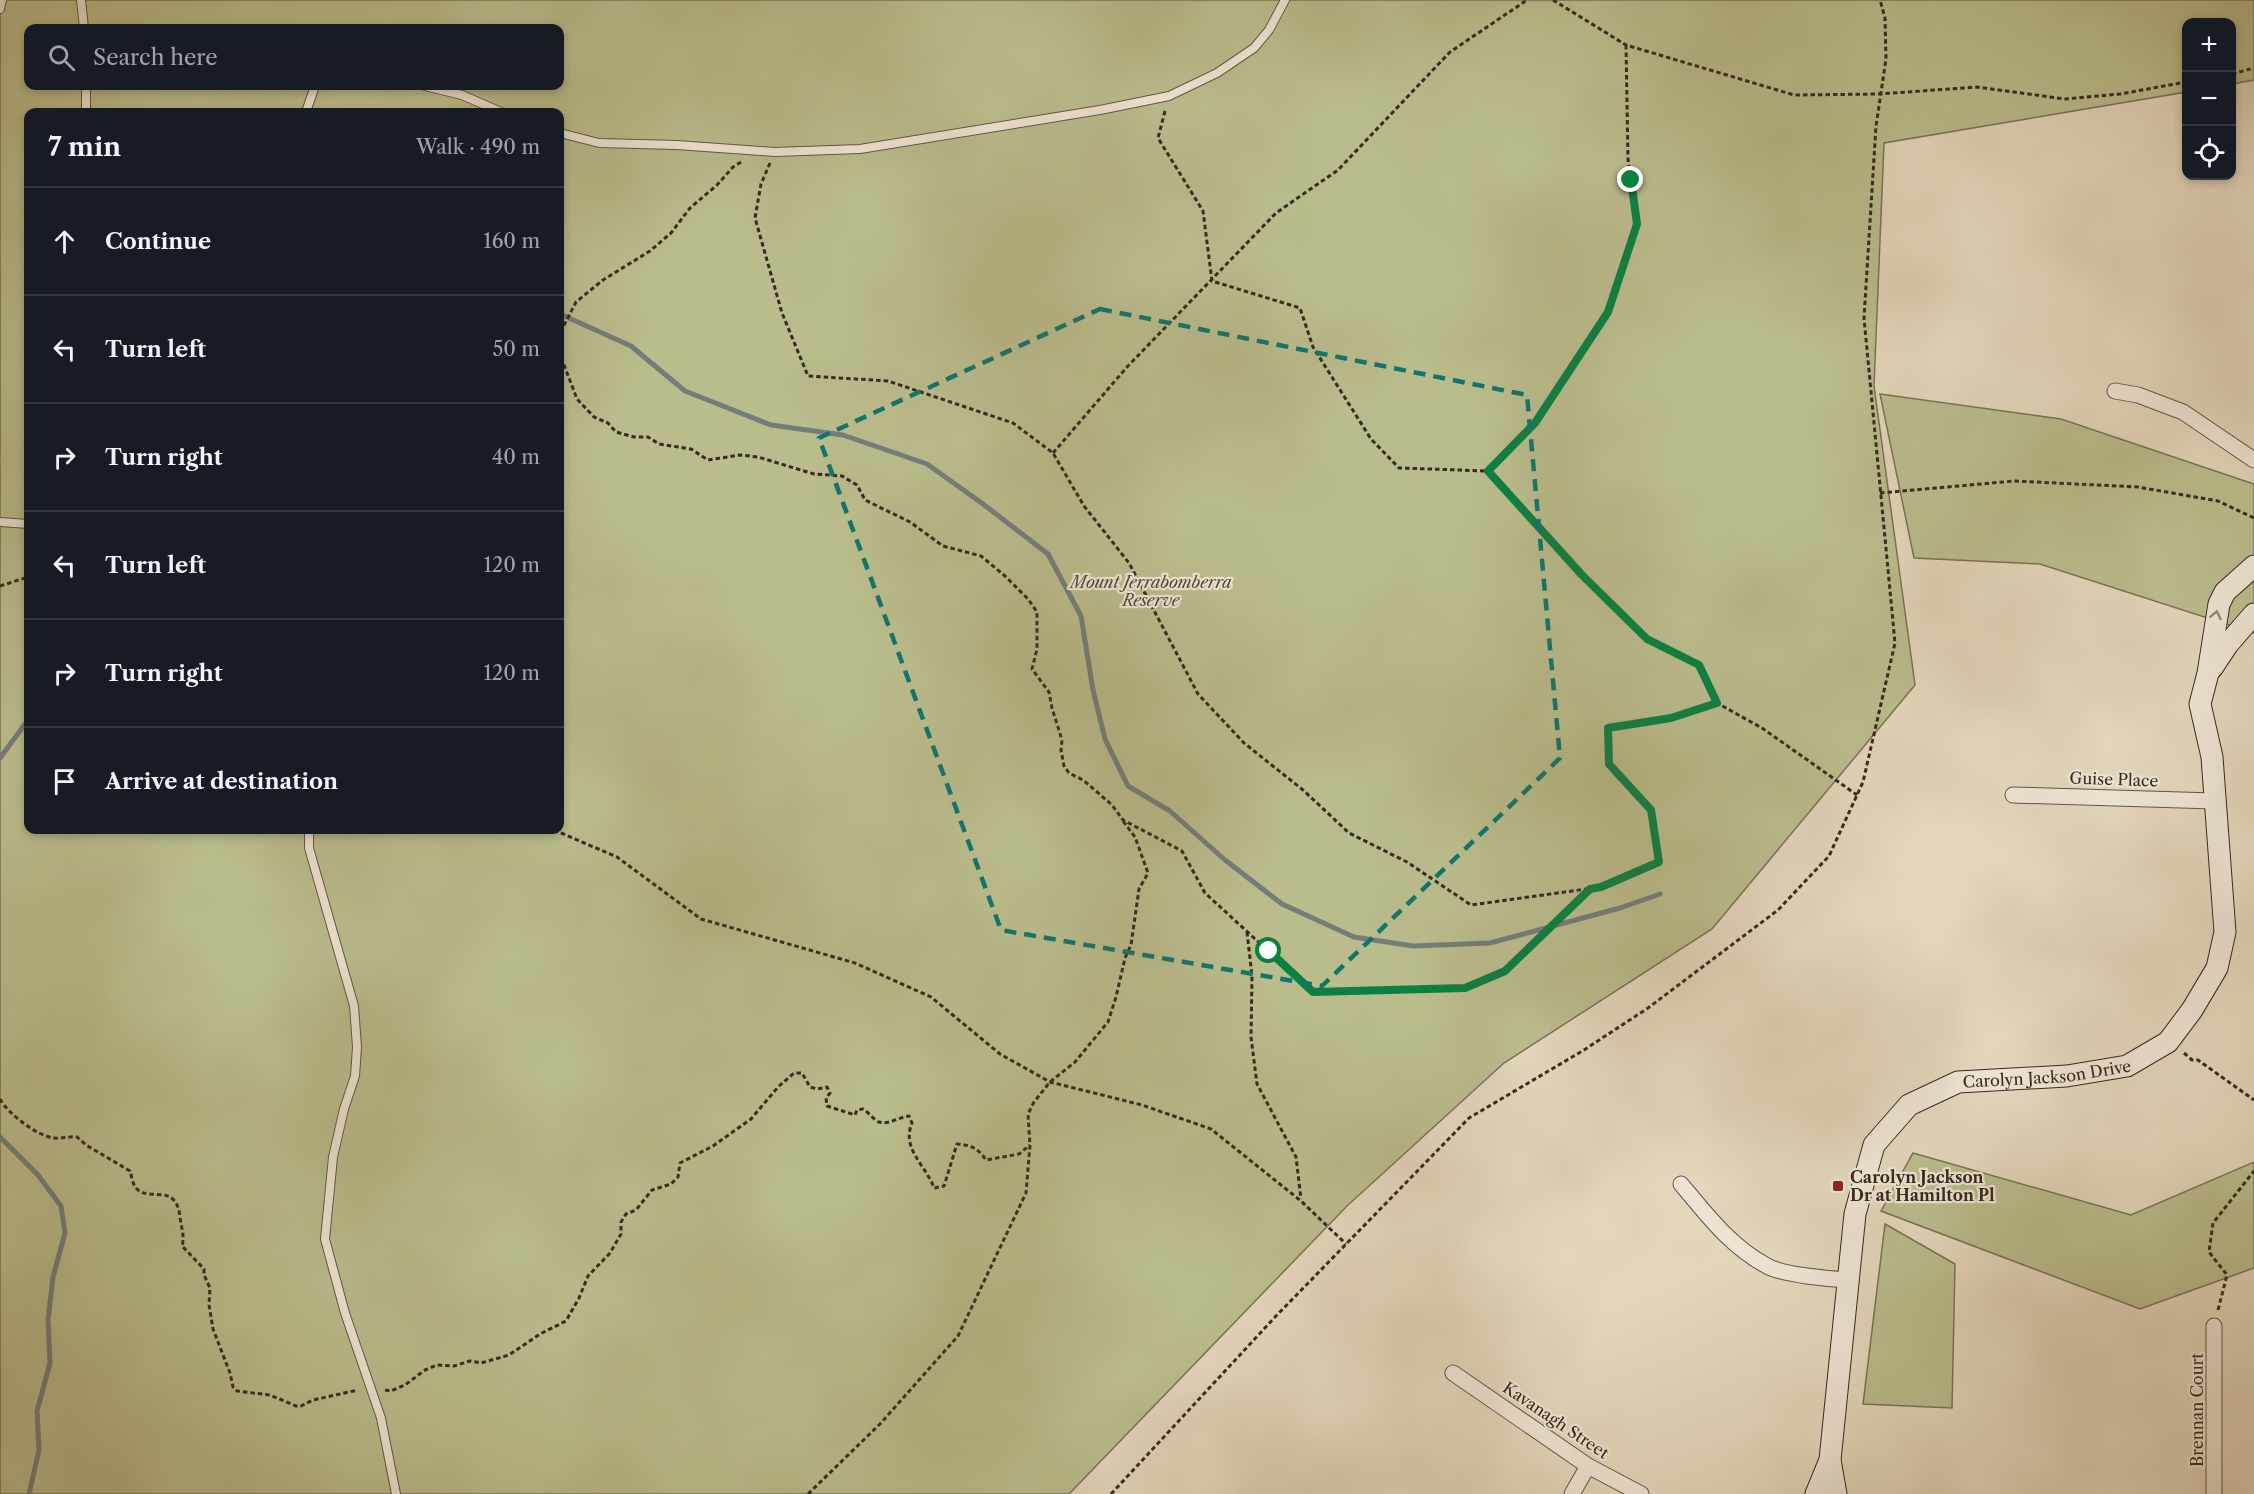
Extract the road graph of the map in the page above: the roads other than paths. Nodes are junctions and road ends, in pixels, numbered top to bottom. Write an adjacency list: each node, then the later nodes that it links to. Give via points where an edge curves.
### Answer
1 (2, 0): 4 (lane)
2 (81, 0): 5 (lane)
3 (1285, 0): 12 (lane, via 1254,48 1217,73 1168,96 1100,110 860,149 775,152 599,143)
4 (0, 9)
5 (84, 24)
6 (86, 90): 9 (lane)
7 (314, 90): 10 (lane)
8 (441, 90): 11 (lane)
9 (86, 108)
10 (307, 108)
11 (492, 108)
12 (564, 134)
13 (2115, 392): 14 (street, via 2183,412)
14 (2254, 460)
15 (0, 522): 16 (lane)
16 (24, 524)
17 (2254, 566): 19 (street, Carolyn Jackson Drive, one-way to 17, via 2219,604 2225,592)
18 (2254, 614): 19 (street, Carolyn Jackson Drive)
19 (2208, 673): 21 (street, Carolyn Jackson Drive, via 2200,704 2212,757)
20 (2013, 795): 21 (street, Guise Place)
21 (2214, 801): 24 (street, Carolyn Jackson Drive, via 2224,932 2217,968 2168,1042 2127,1066 2067,1076 1958,1082 1909,1105 1874,1145 1855,1214)
22 (309, 834): 29 (lane, via 309,848 354,1006 357,1047 355,1076 333,1157 325,1239 345,1313 381,1418)
23 (1681, 1184): 24 (street, via 1730,1242 1769,1268)
24 (1849, 1280): 27 (street, Carolyn Jackson Drive)
25 (2214, 1326): 34 (street, Brennan Court)
26 (1452, 1373): 28 (street, Kavanagh Street)
27 (1830, 1460): 32 (street, Carolyn Jackson Drive); 33 (street, Carolyn Jackson Drive)
28 (1588, 1466): 30 (street); 31 (street, Kavanagh Street)
29 (396, 1494)
30 (1572, 1494)
31 (1641, 1494)
32 (1816, 1494)
33 (1836, 1494)
34 (2214, 1494)

